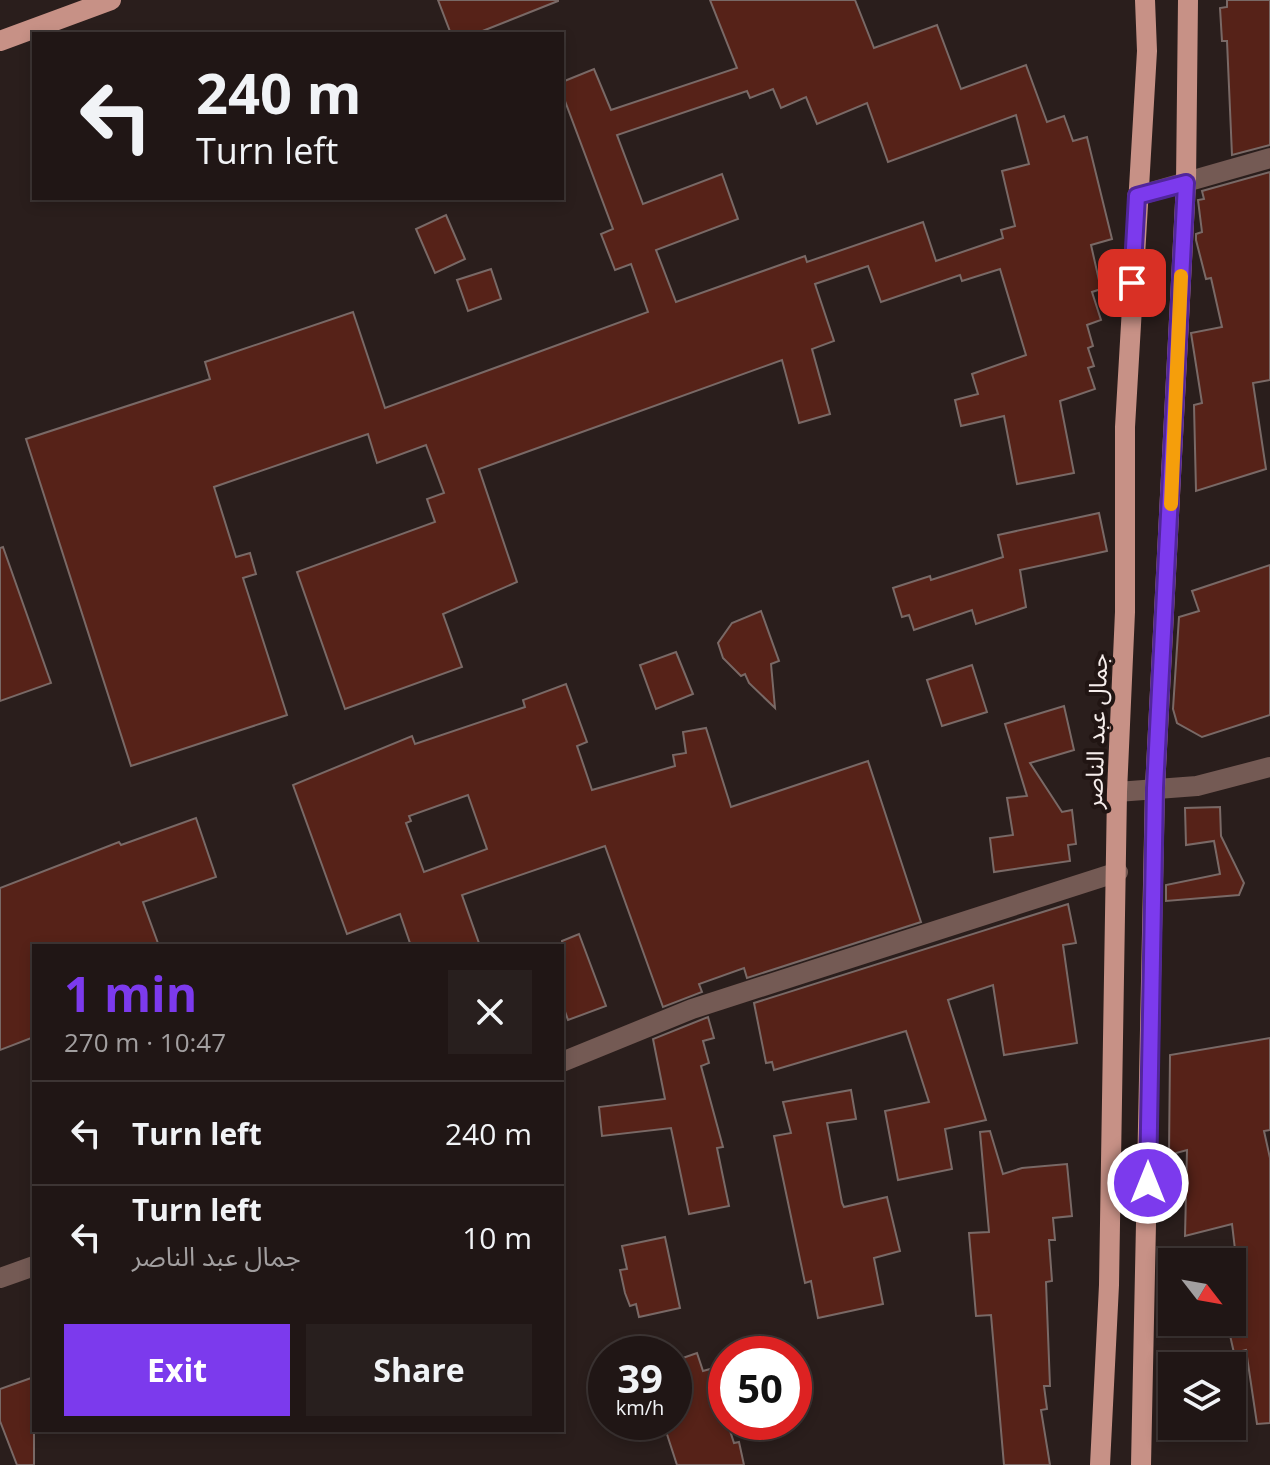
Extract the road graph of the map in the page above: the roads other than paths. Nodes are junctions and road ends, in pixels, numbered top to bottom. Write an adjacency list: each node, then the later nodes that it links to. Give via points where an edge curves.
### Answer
1 (111, 0): 4 (main road)
2 (1145, 0): 7 (main road, جمال عبد الناصر, via 1147,51)
3 (1188, 0): 6 (main road)
4 (0, 41)
5 (1270, 158): 6 (street)
6 (1186, 183): 7 (street); 9 (main road)
7 (1137, 196): 10 (main road, جمال عبد الناصر, via 1125,427 1125,612)
8 (1270, 767): 9 (street, via 1197,786)
9 (1155, 788): 10 (street); 16 (main road)
10 (1117, 792): 11 (main road, جمال عبد الناصر)
11 (1118, 872): 12 (street, via 692,1009); 15 (main road, جمال عبد الناصر)
12 (564, 1061)
13 (32, 1267): 14 (street)
14 (0, 1278)
15 (1100, 1465)
16 (1141, 1465)

